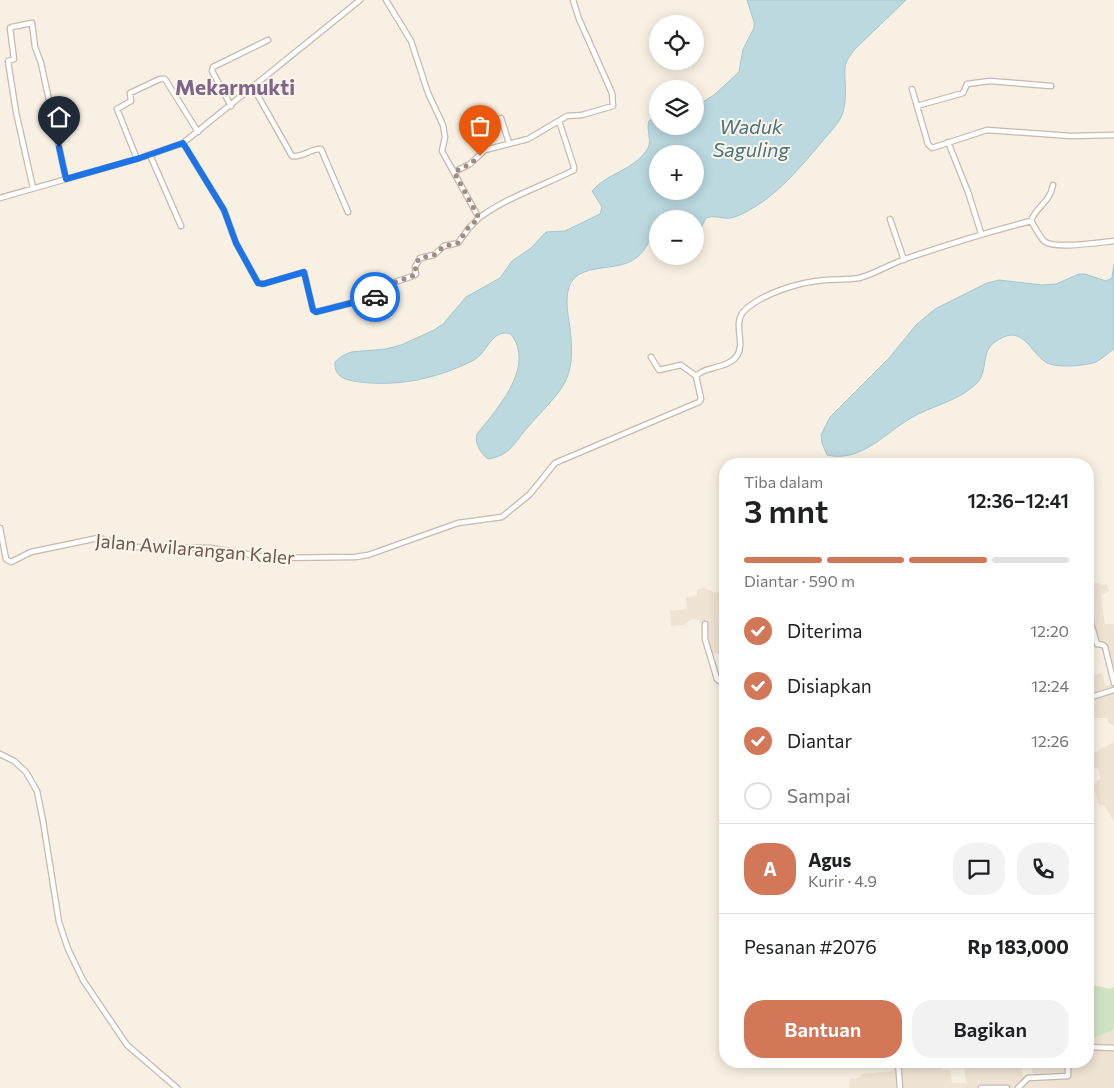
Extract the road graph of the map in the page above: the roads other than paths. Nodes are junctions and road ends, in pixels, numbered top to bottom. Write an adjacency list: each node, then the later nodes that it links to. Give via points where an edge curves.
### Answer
1 (360, 0): 6 (street)
2 (386, 0): 19 (street, via 416,54 428,93 445,130 442,151)
3 (574, 0): 11 (street, via 614,105 582,115 570,115)
4 (268, 40): 8 (street, via 213,66 212,71)
5 (1051, 86): 9 (street, via 977,81 967,84 963,93)
6 (254, 87): 8 (street); 24 (street, via 292,156 322,149)
7 (912, 90): 9 (street)
8 (231, 106): 12 (street)
9 (917, 106): 14 (street, via 929,146)
10 (501, 118): 16 (street)
11 (560, 121): 16 (street, via 528,139); 25 (street, via 574,170)
12 (198, 132): 15 (street); 18 (street, via 165,79 155,81 130,93 131,101 117,109)
13 (1114, 135): 14 (street, via 1070,136 987,130)
14 (948, 142): 29 (street)
15 (183, 143): 17 (street); 25 (street, via 224,210 236,243 258,283 304,272 316,312 375,297 381,287 415,275 420,258 458,243)
16 (509, 143): 19 (street, via 485,150 470,164)
17 (150, 155): 18 (street); 28 (street)
18 (137, 159): 20 (street)
19 (454, 172): 25 (street)
20 (66, 179): 22 (street); 22 (street, via 31,22 10,28 14,59 8,61 17,120)
21 (1053, 185): 27 (street, via 1051,195 1034,212)
22 (33, 188): 23 (street)
23 (0, 198)
24 (348, 212)
25 (479, 218)
26 (890, 219): 31 (street)
27 (1031, 221): 29 (street); 30 (street, via 1049,244)
28 (182, 226)
29 (982, 233): 31 (street)
30 (1114, 241)
31 (904, 260): 33 (street, via 861,278 819,280 796,285 759,302 740,315 740,344 736,357)
32 (651, 358): 33 (street, via 659,370 681,365)
33 (696, 376): 34 (street, Jalan Awilarangan Kaler, via 699,402 555,463 530,494 502,517 458,523 355,557 270,558 211,548 134,547 98,538 31,552 11,562 6,559)
34 (0, 528)
35 (706, 624): 37 (street, via 705,639)
36 (1094, 634): 38 (street, via 1097,644 1105,647)
37 (719, 681)
38 (1114, 683)
39 (1114, 690): 40 (street)
40 (1094, 696)
41 (0, 754): 46 (street, via 26,772 37,791 59,922 83,980 127,1046)
42 (1094, 1048): 43 (street)
43 (1114, 1048)
44 (899, 1068): 47 (street)
45 (1068, 1068): 50 (street, via 1068,1076 1028,1078)
46 (176, 1088)
47 (900, 1088)
48 (981, 1088): 49 (street)
49 (1007, 1088)
50 (1018, 1088)

